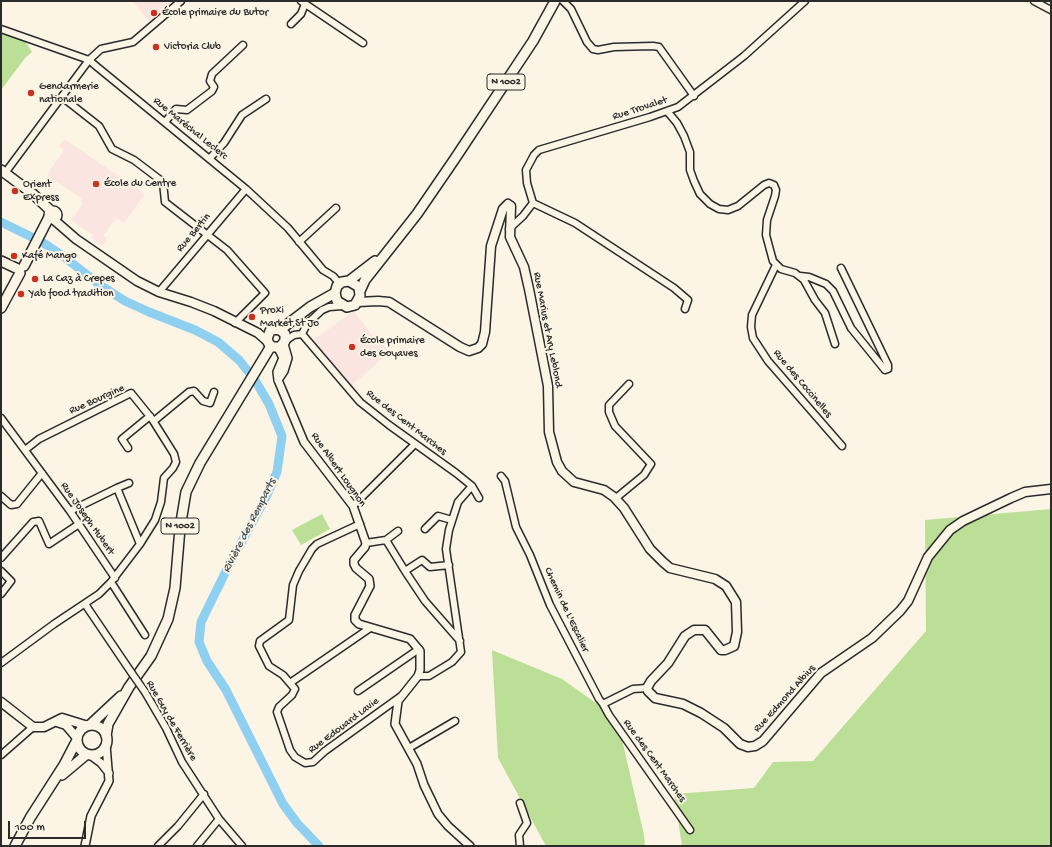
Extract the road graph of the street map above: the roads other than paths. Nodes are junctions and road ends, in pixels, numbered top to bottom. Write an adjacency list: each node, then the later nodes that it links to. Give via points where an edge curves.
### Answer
1 (181, 1): 11 (street, via 133,42 101,49)
2 (560, 1): 12 (street, via 570,9 593,49 659,47); 26 (main road, N 1002, via 418,214)
3 (805, 1): 12 (street, Rue Trovalet, via 744,56)
4 (1034, 1): 6 (street)
5 (303, 2): 7 (street, via 301,14); 9 (street)
6 (1051, 10)
7 (291, 24)
8 (1, 30): 11 (street, Rue Maréchal Leclerc)
9 (363, 43)
10 (243, 45): 16 (street, via 212,74 212,91 187,110 176,109)
11 (89, 60): 13 (street); 16 (street, Rue Maréchal Leclerc)
12 (694, 96): 15 (street, Rue Trovalet)
13 (62, 97): 18 (street); 24 (street, via 99,126 112,149 134,160 164,182 165,202)
14 (266, 99): 17 (street, via 242,115 224,143)
15 (667, 111): 20 (street, Rue Trovalet, via 539,150 526,170); 28 (street, via 684,136 690,152 690,170 694,181 700,194 710,204 728,210 738,206 764,185 774,185 776,190 767,220 766,235)
16 (165, 122): 17 (street, Rue Maréchal Leclerc)
17 (210, 158): 19 (street, Rue Maréchal Leclerc)
18 (3, 172): 22 (main road, via 44,204)
19 (246, 189): 24 (street, Rue Bertin); 25 (street, Rue Maréchal Leclerc, via 288,228)
20 (533, 203): 23 (street, via 524,216); 40 (street, via 576,224 674,288 688,300)
21 (336, 208): 25 (street)
22 (51, 218): 29 (main road); 34 (main road, via 137,281)
23 (509, 229): 36 (main road, Rue Marius et Ary Leblond, via 512,209 508,204 503,209 491,246 485,332 482,344 474,350 465,350 393,304); 64 (main road, Rue Marius et Ary Leblond, via 512,244 524,267 529,289 548,386 549,432 557,462 562,471 574,482 604,490)
24 (207, 233): 34 (street, Rue Bertin); 41 (street, via 240,263 265,293)
25 (299, 242): 33 (street, Rue Maréchal Leclerc, via 323,270)
26 (391, 245): 32 (main road, N 1002, via 372,264); 36 (main road, N 1002, via 365,280)
27 (1, 261): 29 (main road)
28 (776, 265): 31 (street); 53 (street, Rue des Coccinelles, via 752,315 753,338 768,362)
29 (23, 266): 39 (main road)
30 (841, 268): 31 (street, via 888,365 886,370 851,328 833,291 826,284)
31 (800, 276): 46 (street, via 825,314)
32 (349, 281): 33 (main road); 36 (main road, via 356,284)
33 (340, 284): 35 (main road)
34 (159, 292): 41 (main road, via 192,302)
35 (335, 293): 37 (main road, N 1002); 38 (main road, via 335,298)
36 (359, 295): 38 (main road, via 351,306)
37 (323, 301): 38 (main road); 45 (main road, N 1002, via 310,307 289,324)
38 (342, 305): 44 (street, via 322,310 307,324)
39 (1, 308)
40 (685, 309)
41 (235, 323): 43 (main road)
42 (270, 332): 43 (main road); 45 (main road, N 1002, via 275,329)
43 (259, 334): 45 (main road)
44 (302, 334): 45 (street); 52 (street, Rue des Cent Marches, via 360,402)
45 (279, 341): 65 (street, Rue Albert Lougnon, via 283,358 277,372 278,380 304,442); 89 (main road, N 1002, via 263,359 186,492 168,620 151,656)
46 (835, 344)
47 (629, 384): 64 (street, via 610,405 609,412 615,426 651,464 644,475)
48 (214, 392): 51 (street, via 210,403 203,401 194,391 188,392)
49 (150, 416): 51 (street, Rue Bourgine); 54 (street, via 122,439); 55 (street, Rue Bourgine, via 131,393 39,439)
50 (1, 418): 55 (street, Rue Joseph Hubert)
51 (154, 421): 74 (street, Rue Bourgine, via 174,454 176,462 164,478 161,502 155,520)
52 (415, 444): 59 (street, Rue des Cent Marches); 65 (street)
53 (842, 446)
54 (128, 448)
55 (25, 450): 56 (street, Rue Joseph Hubert)
56 (42, 473): 62 (street, via 17,504 11,505); 66 (street, Rue Joseph Hubert)
57 (501, 476): 94 (street, Chemin de L'Escalier, via 505,481 516,527 550,605 590,684)
58 (129, 483): 60 (street)
59 (472, 486): 63 (street); 67 (street, via 460,498)
60 (117, 488): 66 (street); 74 (street)
61 (1051, 489): 90 (main road, Rue Edmond Albius, via 1025,492 963,521 950,530 928,557 908,601 900,611 872,638 821,673 763,741 755,746 740,744 711,719 683,704 651,696)
62 (1, 496)
63 (479, 498)
64 (616, 498): 90 (main road, Rue Marius et Ary Leblond, via 650,549 663,562 670,568 703,574 715,579 726,586 736,602 737,632 734,646 721,650 705,630 694,630 685,636 668,663)
65 (353, 506): 69 (street, Rue Albert Lougnon)
66 (70, 511): 68 (street, Rue Joseph Hubert)
67 (452, 520): 70 (street, via 438,516); 76 (street, via 446,549)
68 (79, 524): 75 (street, via 50,544 39,522 33,522); 79 (street, Rue Joseph Hubert)
69 (360, 524): 73 (street, Rue Albert Lougnon); 88 (street, via 317,544 312,549 293,585 289,620 260,641 259,646 267,663)
70 (425, 529)
71 (398, 532): 72 (street)
72 (386, 540): 73 (street); 78 (street)
73 (366, 543): 82 (street, via 354,564 369,579 370,586 354,615 359,624)
74 (140, 544): 79 (street, Rue Bourgine)
75 (1, 558)
76 (449, 565): 78 (street, via 430,567 422,560); 84 (street)
77 (1, 571): 80 (street, via 11,581)
78 (405, 571): 84 (street, via 425,601)
79 (113, 580): 81 (street, Rue Bourgine); 83 (street)
80 (1, 594)
81 (86, 604): 86 (street, Rue Bourgine); 106 (street, Rue Guy de Ferrière, bridge, via 145,692 182,762)
82 (370, 628): 85 (street, via 410,639); 88 (street)
83 (145, 634)
84 (460, 642): 87 (street, via 461,652 452,662 429,676)
85 (419, 650): 87 (street, via 421,659); 91 (street)
86 (1, 663)
87 (418, 676): 92 (street)
88 (290, 682): 92 (street, Rue Edouard Lavie, via 295,688 294,693 279,707 278,715 290,750 302,762 309,764)
89 (128, 687): 97 (main road, N 1002); 100 (main road, N 1002, via 108,724)
90 (647, 688): 94 (street, via 633,689)
91 (358, 691)
92 (400, 697): 101 (street, via 396,706 395,724)
93 (1, 702): 98 (main road)
94 (603, 704): 109 (street, Rue des Cent Marches)
95 (455, 721): 101 (street)
96 (54, 722): 97 (main road, via 66,719); 98 (main road, via 41,728); 99 (main road, via 62,722)
97 (89, 725): 99 (main road, via 81,730); 100 (main road, via 99,727)
98 (33, 727): 103 (street)
99 (77, 739): 102 (main road, via 80,748); 105 (main road)
100 (106, 740): 102 (main road, via 100,752); 104 (street)
101 (409, 748): 115 (street, via 438,814)
102 (88, 754): 104 (street, via 101,763); 105 (main road)
103 (1, 755)
104 (109, 773): 111 (street, via 107,785 90,816)
105 (50, 787): 110 (main road)
106 (204, 794): 108 (street, Rue Guy de Ferrière); 112 (street)
107 (520, 803): 116 (street, via 527,823 519,835)
108 (219, 820): 113 (street); 114 (street, Rue Guy de Ferrière)
109 (690, 830)
110 (15, 846)
111 (85, 846)
112 (158, 846)
113 (196, 846)
114 (242, 846)
115 (470, 846)
116 (520, 846)

